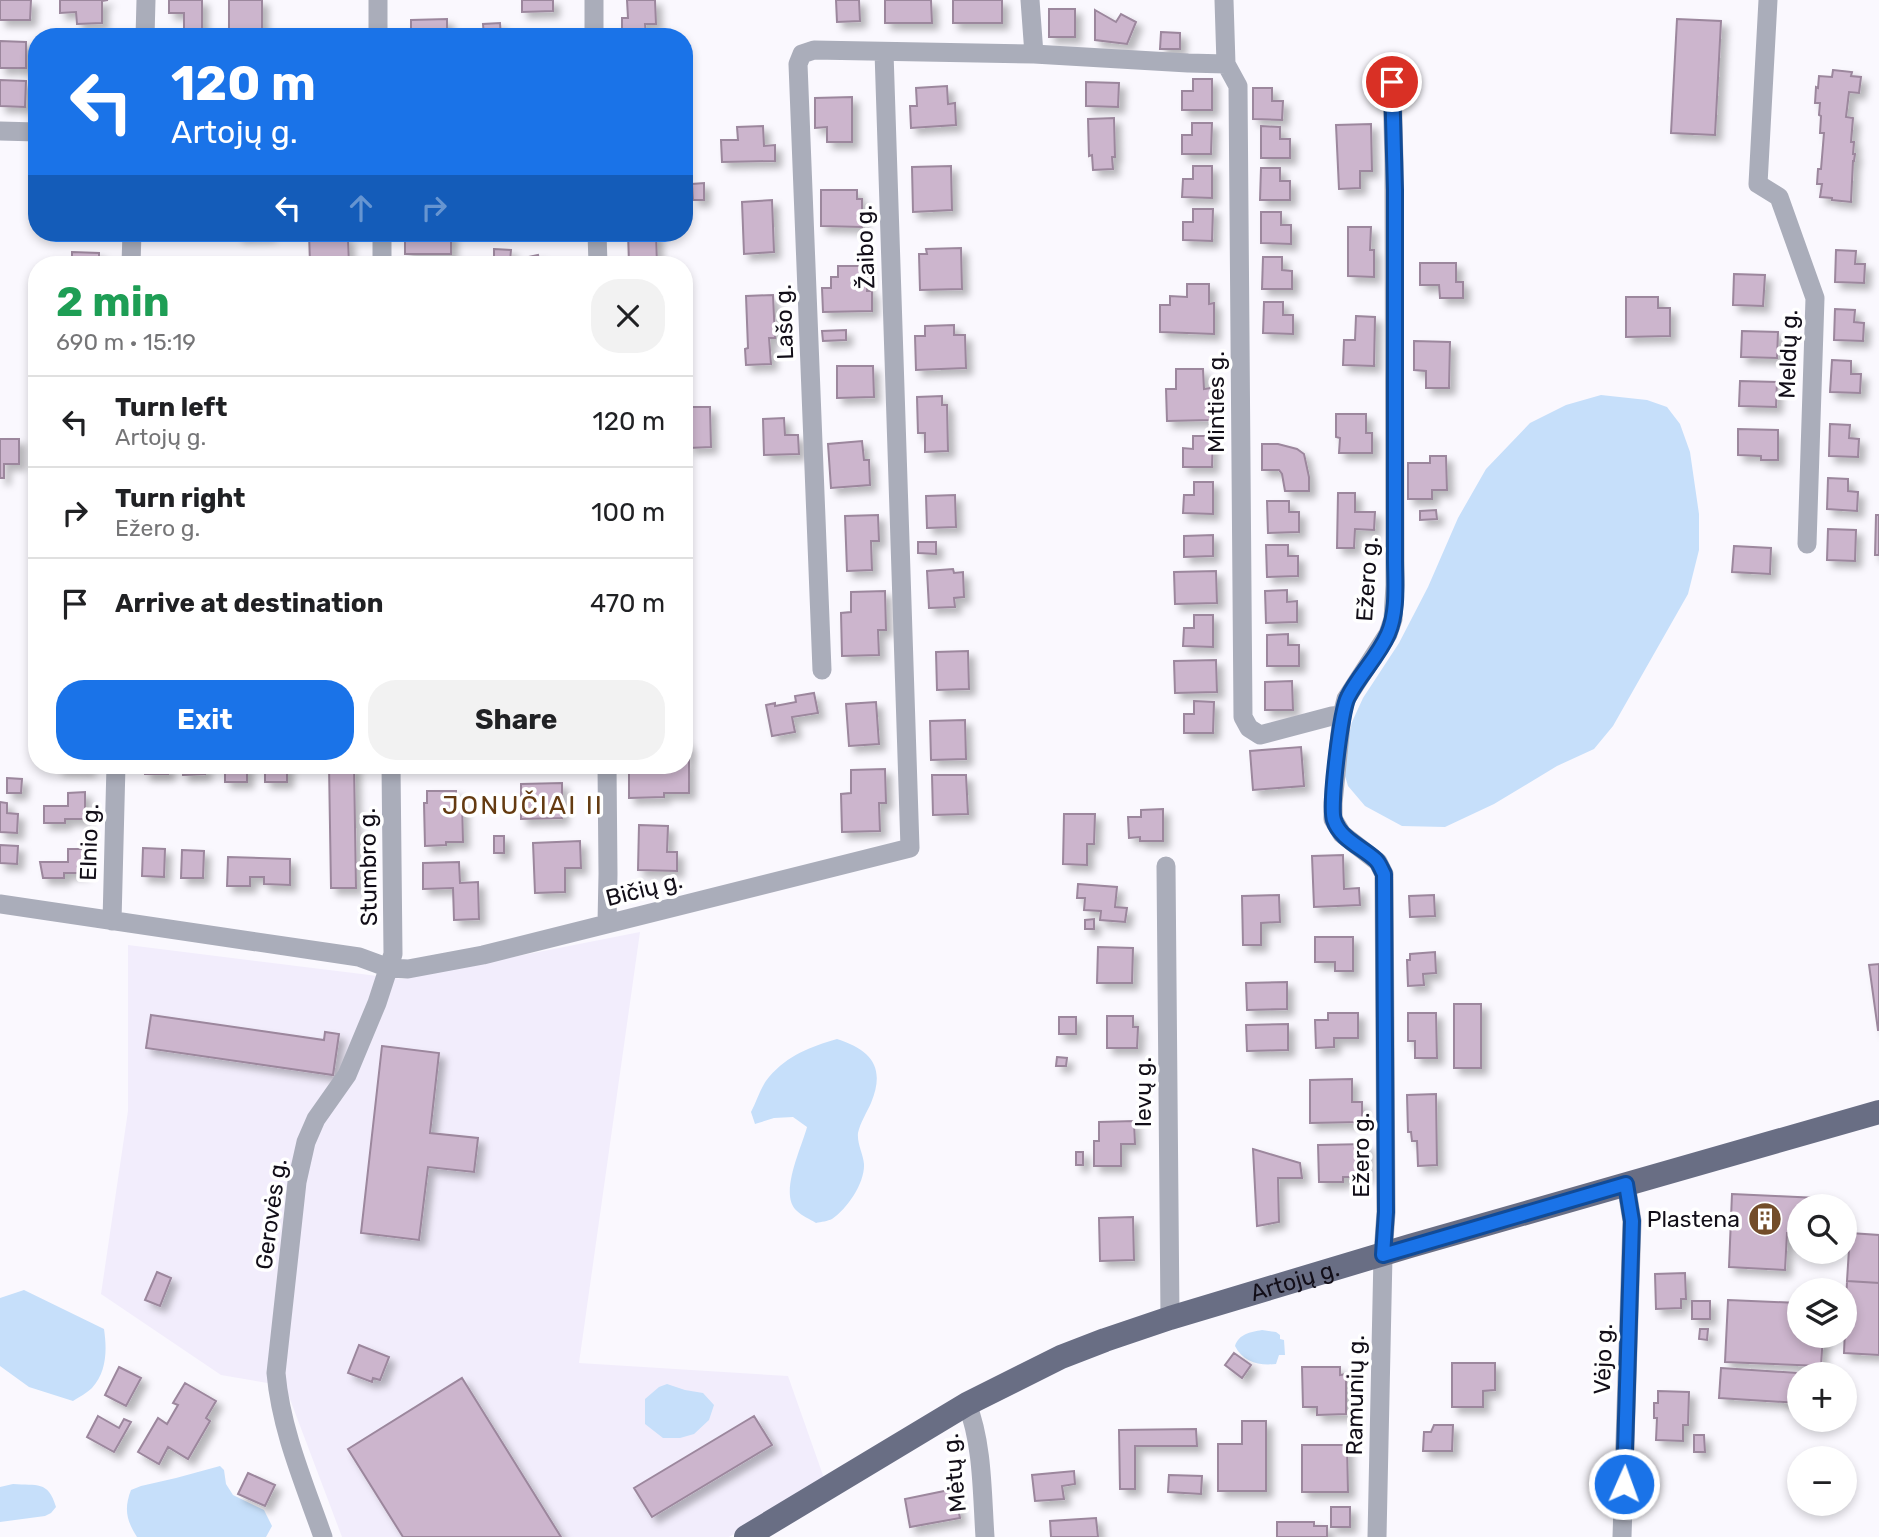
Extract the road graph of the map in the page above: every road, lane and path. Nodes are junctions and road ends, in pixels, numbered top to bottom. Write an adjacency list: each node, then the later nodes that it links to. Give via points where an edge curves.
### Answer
1 (146, 0): 7 (street)
2 (378, 0): 8 (street)
3 (594, 0): 9 (street)
4 (1030, 0): 11 (street)
5 (1224, 0): 12 (street)
6 (1768, 0): 16 (street, Meldų g., via 1758,184 1779,197 1815,298)
7 (145, 28)
8 (379, 28)
9 (594, 28)
10 (884, 52): 11 (street); 17 (street, Lašo g., via 814,50 802,54 798,64); 22 (street, Žaibo g.)
11 (1034, 54): 12 (street)
12 (1226, 64): 18 (street, Minties g., via 1238,86 1243,717 1260,735)
13 (1392, 82): 18 (street, Ežero g., via 1393,619 1346,699)
14 (0, 131): 15 (street)
15 (28, 132)
16 (1807, 544)
17 (822, 670)
18 (1342, 715): 30 (street, Ežero g., via 1333,819 1342,834 1378,862 1384,874)
19 (116, 774): 25 (street, Elnio g.)
20 (391, 774): 27 (street, Stumbro g., via 393,954)
21 (607, 774): 26 (street)
22 (910, 848): 26 (street, Bičių g.)
23 (1166, 866): 31 (street, Ievų g.)
24 (0, 904): 25 (street)
25 (111, 921): 27 (street, via 359,957)
26 (607, 923): 27 (street, Bičių g., via 483,955 408,969)
27 (389, 968): 33 (street, Gerovės g., via 348,1075 316,1119 306,1142 297,1182 276,1373 286,1434)
28 (1879, 1112): 29 (main road, Artojų g.)
29 (1626, 1184): 30 (main road, Artojų g.); 37 (street, Vėjo g., via 1632,1221)
30 (1383, 1255): 31 (main road, Artojų g.); 36 (street, Ramunių g.)
31 (1170, 1318): 32 (main road, Artojų g., via 1061,1357)
32 (967, 1404): 34 (main road, Artojų g.); 35 (street, Mėtų g., via 980,1464)
33 (323, 1537)
34 (746, 1537)
35 (985, 1537)
36 (1377, 1537)
37 (1622, 1537)

